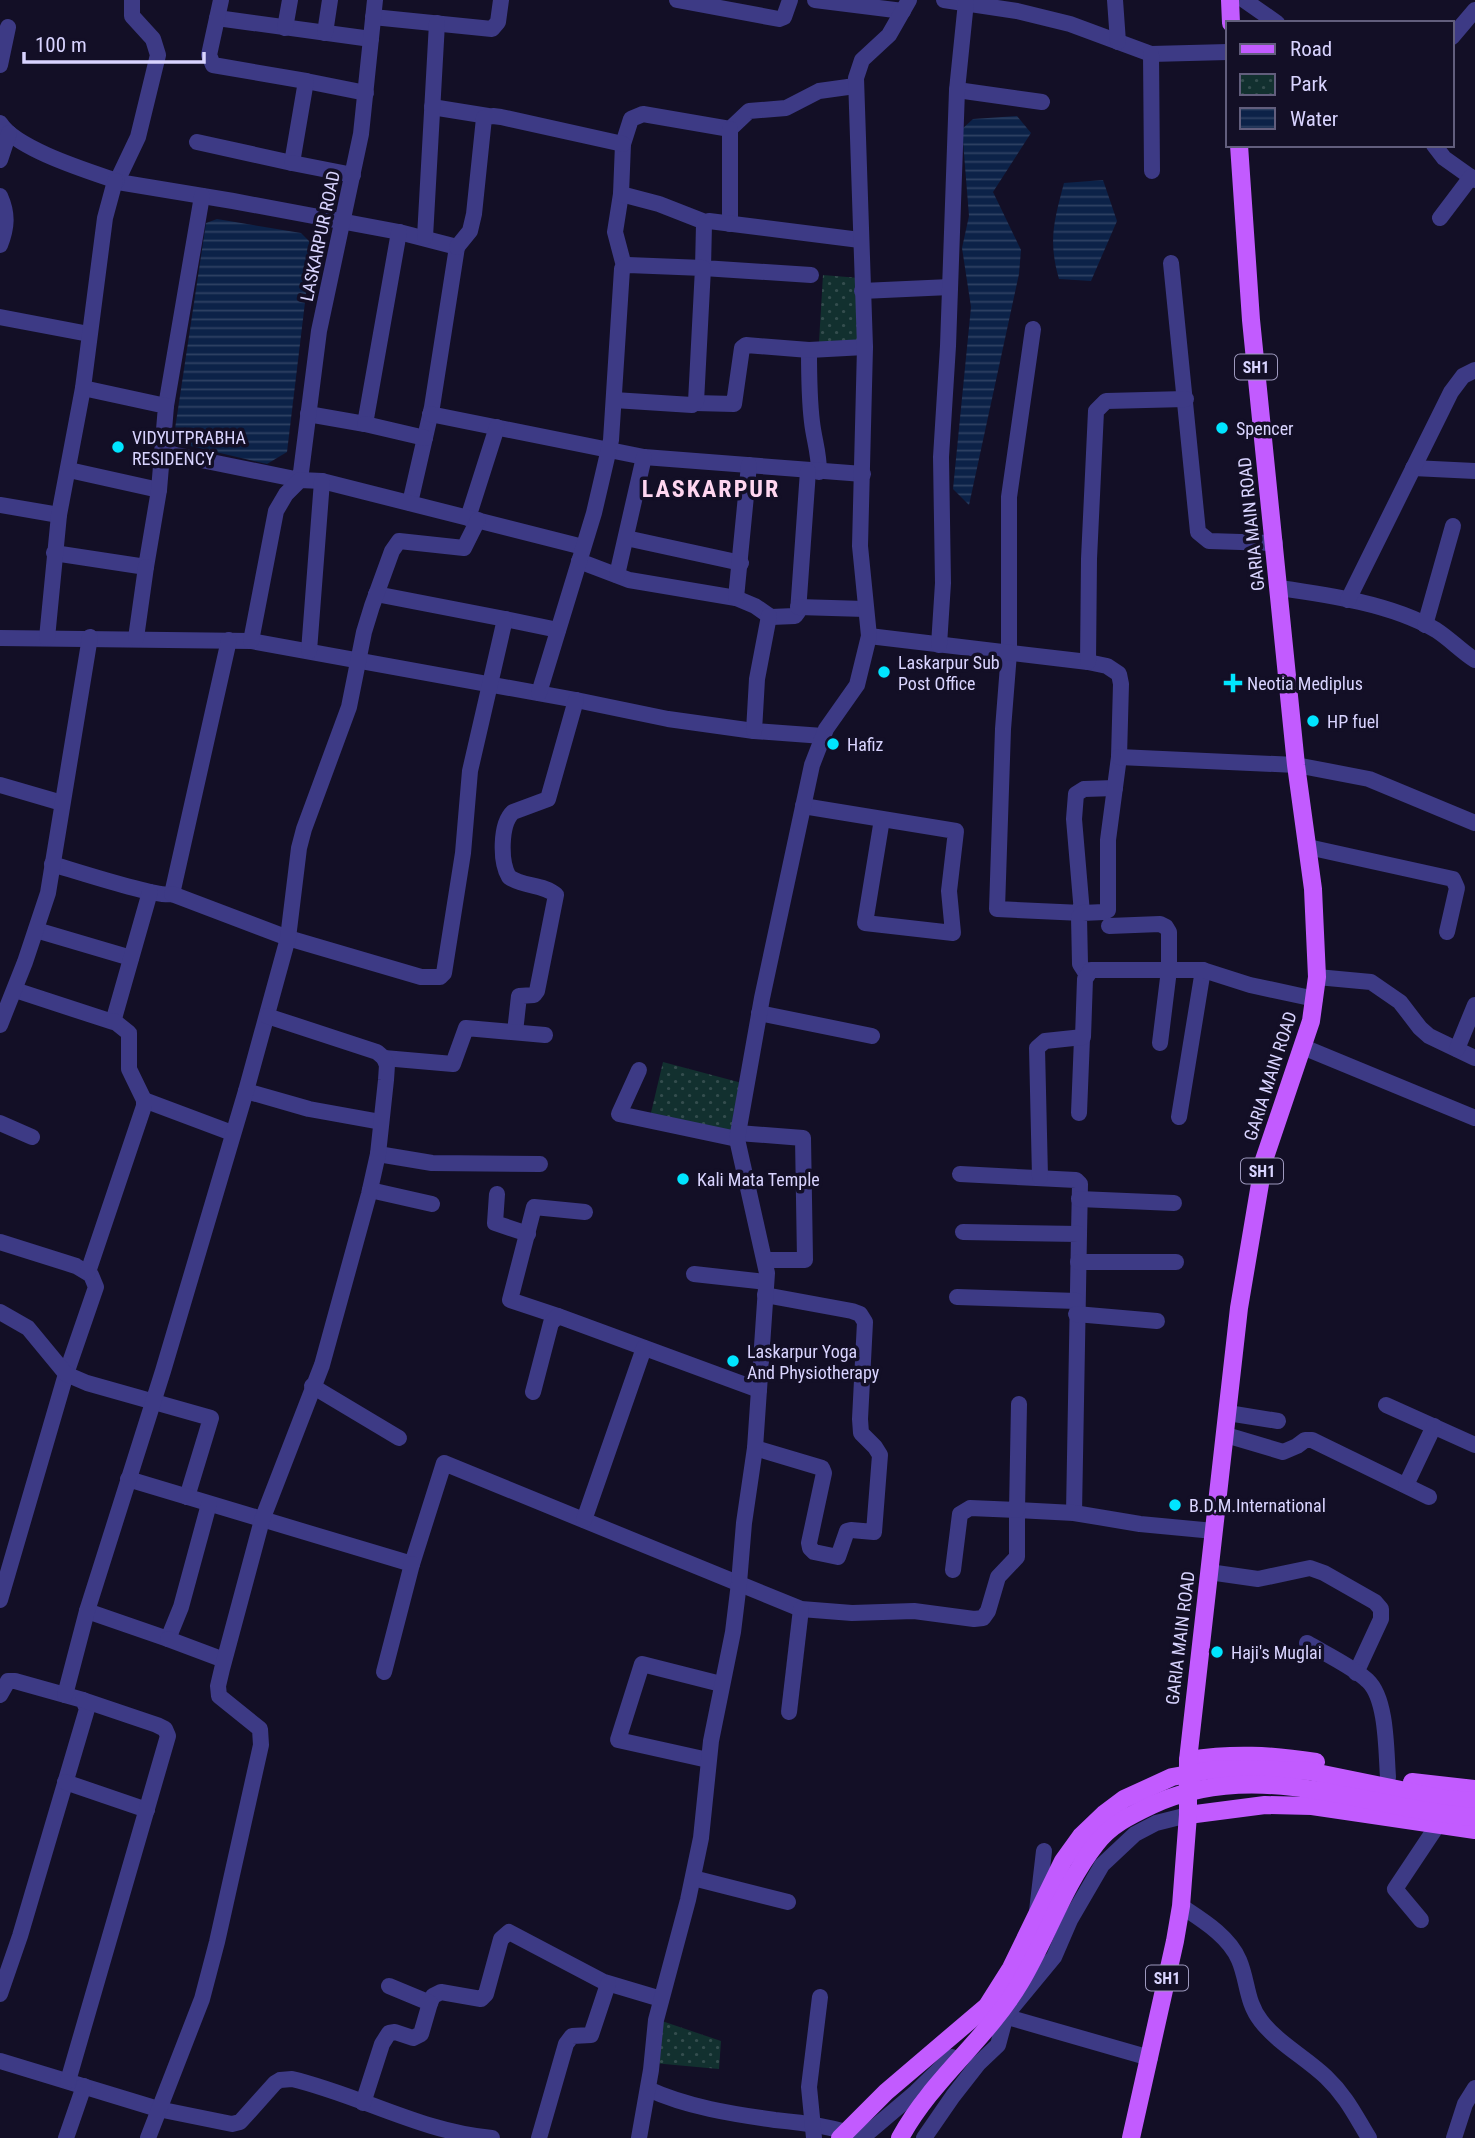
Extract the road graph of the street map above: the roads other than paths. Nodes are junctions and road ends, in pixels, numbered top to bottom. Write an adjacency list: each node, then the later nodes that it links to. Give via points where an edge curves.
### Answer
1 (131, 0): 49 (street, via 132,16 153,39 158,55 138,137)
2 (221, 0): 18 (street)
3 (290, 0): 23 (street)
4 (330, 0): 24 (street)
5 (374, 0): 17 (street, LASKARPUR ROAD)
6 (501, 0): 21 (street, via 498,22 492,29)
7 (677, 0): 8 (street, via 779,19)
8 (790, 0)
9 (815, 0): 15 (street)
10 (944, 0): 14 (street)
11 (1115, 0): 27 (street)
12 (1230, 0): 19 (main road)
13 (1244, 0): 20 (street)
14 (965, 2): 27 (street, via 1070,24); 33 (street)
15 (906, 5): 32 (street, via 889,35 858,66)
16 (1475, 10): 25 (street)
17 (373, 17): 21 (street); 26 (street, LASKARPUR ROAD)
18 (217, 18): 23 (street); 31 (street, via 209,55 213,65)
19 (1231, 21)
20 (1275, 21)
21 (437, 23): 36 (street)
22 (8, 27): 30 (street)
23 (285, 27): 24 (street)
24 (325, 33): 26 (street)
25 (1454, 35)
26 (371, 39): 34 (street, LASKARPUR ROAD)
27 (1118, 42): 29 (street)
28 (1226, 52): 29 (street)
29 (1151, 54): 46 (street)
30 (0, 65)
31 (306, 81): 34 (street); 45 (street)
32 (855, 86): 39 (street, via 819,91 786,108 749,111); 59 (street)
33 (957, 90): 35 (street); 66 (street)
34 (366, 93): 47 (street, LASKARPUR ROAD)
35 (1042, 102)
36 (432, 107): 37 (street); 58 (street)
37 (488, 116): 41 (street); 61 (street, via 482,122 472,224)
38 (4, 128): 44 (street); 49 (street, via 53,158)
39 (730, 128): 41 (street, via 643,114 631,119); 56 (street)
40 (197, 142): 45 (street)
41 (623, 144): 50 (street)
42 (1239, 147): 102 (main road, GARIA MAIN ROAD / SH1, via 1251,320)
43 (1436, 147): 48 (street)
44 (0, 160)
45 (292, 163): 47 (street)
46 (1152, 171)
47 (353, 175): 55 (street, LASKARPUR ROAD)
48 (1473, 179): 53 (street)
49 (116, 181): 52 (street); 70 (street, via 105,218)
50 (621, 194): 54 (street); 63 (street, via 615,232)
51 (0, 195): 60 (street, via 7,218)
52 (202, 196): 55 (street); 78 (street)
53 (1440, 218)
54 (705, 222): 56 (street); 64 (street)
55 (344, 223): 57 (street); 79 (street, LASKARPUR ROAD, via 321,320)
56 (730, 225): 59 (street)
57 (399, 232): 58 (street); 81 (street)
58 (425, 237): 61 (street)
59 (860, 240): 67 (street)
60 (0, 245)
61 (457, 247): 80 (street)
62 (1171, 263): 75 (street)
63 (624, 266): 64 (street); 76 (street)
64 (703, 268): 65 (street); 77 (street)
65 (811, 275)
66 (950, 287): 67 (street); 125 (street, via 941,457)
67 (862, 291): 71 (street)
68 (0, 317): 70 (street)
69 (1033, 329): 127 (street, via 1009,497)
70 (89, 334): 74 (street)
71 (865, 347): 72 (street); 92 (street)
72 (809, 350): 77 (street, via 746,345 734,404); 90 (street, via 809,394 818,448)
73 (1475, 370): 88 (street, via 1463,376 1451,392)
74 (83, 388): 78 (street); 89 (street)
75 (1186, 399): 102 (street, via 1200,535 1209,541); 130 (street, via 1106,401 1096,411)
76 (614, 400): 77 (street); 84 (street)
77 (695, 403)
78 (166, 406): 85 (street)
79 (309, 414): 81 (street); 93 (street, LASKARPUR ROAD)
80 (430, 414): 82 (street); 83 (street)
81 (365, 425): 83 (street)
82 (497, 427): 84 (street); 99 (street)
83 (425, 438): 96 (street)
84 (609, 449): 86 (street); 104 (street)
85 (162, 452): 93 (street); 95 (street)
86 (644, 457): 87 (street); 101 (street)
87 (749, 465): 90 (street); 105 (street)
88 (1413, 468): 91 (street); 111 (street)
89 (69, 470): 95 (street); 98 (street)
90 (814, 471): 92 (street); 112 (street)
91 (1475, 471)
92 (863, 474): 113 (street, via 860,546)
93 (300, 480): 94 (street); 124 (street, via 281,501 274,519)
94 (322, 481): 96 (street); 126 (street)
95 (159, 489): 106 (street)
96 (410, 503): 99 (street)
97 (0, 505): 98 (street)
98 (59, 515): 103 (street)
99 (473, 519): 104 (street); 109 (street, via 464,548 399,541)
100 (1453, 526): 116 (street)
101 (626, 538): 105 (street); 107 (street)
102 (1275, 543): 108 (main road, GARIA MAIN ROAD / SH1)
103 (54, 553): 106 (street); 120 (street)
104 (581, 554): 107 (street); 117 (street)
105 (741, 562): 110 (street)
106 (146, 567): 122 (street)
107 (617, 575): 110 (street)
108 (1279, 588): 111 (street); 137 (main road, GARIA MAIN ROAD / SH1)
109 (376, 594): 115 (street); 128 (street)
110 (736, 598): 114 (street)
111 (1348, 600): 116 (street)
112 (798, 607): 113 (street); 114 (street, via 795,616)
113 (865, 609): 118 (street)
114 (769, 616): 134 (street, via 757,679)
115 (505, 619): 117 (street); 131 (street)
116 (1425, 625): 129 (street)
117 (558, 630): 132 (street)
118 (869, 636): 125 (street); 135 (street, via 857,685)
119 (0, 638): 120 (street)
120 (47, 638): 121 (street)
121 (90, 638): 122 (street); 140 (street)
122 (136, 638): 123 (street)
123 (229, 640): 124 (street); 147 (street)
124 (251, 641): 126 (street)
125 (939, 645): 127 (street)
126 (309, 651): 128 (street)
127 (1009, 653): 130 (street); 148 (street, via 997,909)
128 (358, 659): 131 (street); 152 (street, via 344,724 302,838)
129 (1475, 660)
130 (1088, 662): 136 (street, via 1119,674)
131 (489, 684): 132 (street); 152 (street, via 470,771 444,974 421,977)
132 (539, 693): 133 (street)
133 (576, 699): 134 (street); 165 (street, via 548,799 513,812 505,826 503,859 509,877 555,895 537,991 519,996)
134 (754, 731): 135 (street)
135 (823, 736): 141 (street)
136 (1119, 757): 137 (street); 139 (street)
137 (1296, 765): 143 (street, via 1369,779); 144 (main road, GARIA MAIN ROAD / SH1)
138 (0, 785): 140 (street)
139 (1115, 788): 148 (street, via 1108,841 1108,909); 148 (street, via 1084,789 1076,794)
140 (62, 803): 145 (street)
141 (803, 806): 142 (street); 161 (street)
142 (882, 819): 142 (street, via 956,831 949,891 953,933 865,923)
143 (1475, 823)
144 (1308, 847): 151 (street, via 1453,878 1457,888); 157 (main road, GARIA MAIN ROAD / SH1)
145 (52, 864): 146 (street); 150 (street)
146 (150, 892): 147 (street); 153 (street)
147 (172, 894): 152 (street)
148 (1082, 913): 156 (street, via 1080,964)
149 (1109, 926): 154 (street, via 1166,927)
150 (36, 930): 153 (street); 158 (street)
151 (1447, 932)
152 (288, 938): 162 (street)
153 (131, 958): 163 (street)
154 (1169, 970): 155 (street); 156 (street, via 1094,969); 169 (street)
155 (1203, 970): 159 (street); 178 (street)
156 (1087, 975): 168 (street)
157 (1317, 977): 159 (main road, GARIA MAIN ROAD / SH1); 171 (street, via 1371,982 1400,1002 1429,1036)
158 (15, 990): 163 (street); 164 (street)
159 (1315, 999): 170 (main road, GARIA MAIN ROAD / SH1)
160 (1475, 1005): 171 (street)
161 (759, 1013): 167 (street); 183 (street)
162 (267, 1016): 172 (street, via 364,1046); 175 (street)
163 (114, 1021): 176 (street, via 129,1032 129,1069)
164 (0, 1025)
165 (515, 1032): 166 (street); 172 (street, via 466,1028 453,1064)
166 (545, 1035)
167 (872, 1036)
168 (1083, 1038): 177 (street); 188 (street, via 1045,1041 1037,1048)
169 (1160, 1043)
170 (1303, 1047): 179 (street); 218 (main road, GARIA MAIN ROAD / SH1, via 1260,1182 1239,1308)
171 (1457, 1049): 173 (street)
172 (384, 1058): 180 (street)
173 (1475, 1058)
174 (639, 1070): 183 (street, via 619,1114)
175 (246, 1091): 180 (street); 182 (street)
176 (144, 1100): 182 (street); 202 (street)
177 (1079, 1113)
178 (1179, 1117)
179 (1475, 1118)
180 (382, 1122): 185 (street)
181 (0, 1124): 184 (street)
182 (232, 1133): 215 (street)
183 (738, 1136): 199 (street); 199 (street, via 803,1138 805,1260)
184 (32, 1137)
185 (378, 1154): 186 (street, via 432,1163); 189 (street)
186 (540, 1164)
187 (960, 1174): 188 (street)
188 (1040, 1177): 191 (street, via 1076,1180)
189 (370, 1190): 193 (street); 212 (street, via 322,1365)
190 (497, 1194): 196 (street, via 495,1223)
191 (1079, 1199): 192 (street); 197 (street)
192 (1174, 1203)
193 (432, 1204)
194 (585, 1212): 196 (street, via 534,1208)
195 (963, 1232): 197 (street)
196 (528, 1234): 208 (street, via 510,1300)
197 (1079, 1234): 200 (street)
198 (0, 1242): 202 (street)
199 (765, 1261): 204 (street)
200 (1078, 1262): 201 (street); 206 (street)
201 (1176, 1262)
202 (88, 1272): 211 (street, via 96,1287)
203 (694, 1274): 204 (street)
204 (766, 1289): 213 (street); 224 (street, via 852,1311 864,1322 861,1433 880,1455 874,1531 847,1531 838,1558 814,1552 809,1543 822,1468)
205 (957, 1297): 206 (street)
206 (1076, 1307): 209 (street); 231 (street)
207 (0, 1312): 211 (street, via 28,1328)
208 (558, 1316): 210 (street); 214 (street, via 551,1323)
209 (1157, 1321)
210 (644, 1348): 213 (street); 233 (street)
211 (66, 1374): 215 (street); 239 (street)
212 (312, 1386): 222 (street); 232 (street)
213 (759, 1390): 224 (street)
214 (533, 1392)
215 (153, 1402): 225 (street); 227 (street, via 211,1418)
216 (1019, 1404): 230 (street)
217 (1386, 1405): 220 (street)
218 (1228, 1413): 219 (street); 221 (main road, GARIA MAIN ROAD / SH1)
219 (1278, 1420)
220 (1434, 1426): 223 (street); 226 (street)
221 (1226, 1435): 226 (street, via 1283,1452 1312,1440); 234 (main road, GARIA MAIN ROAD / SH1)
222 (400, 1438)
223 (1475, 1445)
224 (755, 1448): 238 (street)
225 (128, 1479): 227 (street); 241 (street)
226 (1406, 1485): 228 (street)
227 (187, 1497): 229 (street)
228 (1429, 1497)
229 (209, 1504): 232 (street); 242 (street, via 181,1606)
230 (1017, 1510): 231 (street); 236 (street, via 964,1509); 240 (street, via 1017,1557 998,1577 983,1618 907,1610 852,1613)
231 (1074, 1513): 234 (street)
232 (262, 1520): 235 (street); 244 (street)
233 (584, 1520): 235 (street, via 444,1463); 238 (street)
234 (1214, 1531): 237 (main road, GARIA MAIN ROAD / SH1)
235 (412, 1564): 245 (street)
236 (953, 1570)
237 (1209, 1572): 246 (street, via 1258,1579 1310,1568 1375,1602 1381,1619); 253 (main road, GARIA MAIN ROAD / SH1)
238 (739, 1583): 240 (street); 248 (street)
239 (0, 1600)
240 (801, 1609): 251 (street)
241 (87, 1611): 242 (street); 249 (street)
242 (167, 1639): 244 (street)
243 (1307, 1643): 246 (street)
244 (225, 1660): 285 (street, via 219,1696 256,1725 261,1745 217,1942 201,1998)
245 (384, 1672)
246 (1356, 1672): 254 (street, via 1379,1700)
247 (3, 1684): 249 (street, via 21,1682)
248 (721, 1684): 252 (street); 252 (street, via 642,1664 618,1740)
249 (65, 1695): 250 (street)
250 (83, 1700): 255 (street, via 85,1718); 258 (street, via 165,1730 167,1742)
251 (789, 1712)
252 (708, 1760): 264 (street)
253 (1188, 1760): 254 (main road, via 1225,1754 1280,1756); 259 (main road, GARIA MAIN ROAD / SH1)
254 (1388, 1777): 256 (main road)
255 (65, 1782): 258 (street); 271 (street)
256 (1475, 1789)
257 (1475, 1801): 292 (main road, via 1308,1771 1246,1769 1172,1777 1124,1799 1081,1836 1063,1861 1011,1968 987,2006 886,2092)
258 (147, 1810): 280 (street)
259 (1188, 1815): 261 (main road, via 1265,1805 1312,1806); 266 (main road, GARIA MAIN ROAD / SH1); 270 (street, via 1135,1834 1102,1865 1054,1957)
260 (1475, 1816): 294 (main road, via 1431,1813 1310,1787 1252,1784 1171,1796 1126,1818 1111,1828 1080,1866 1020,1984 984,2033 943,2076)
261 (1437, 1826): 262 (main road); 267 (street, via 1395,1889)
262 (1475, 1830)
263 (1044, 1851): 270 (street)
264 (693, 1878): 265 (street); 273 (street)
265 (788, 1902)
266 (1181, 1906): 278 (main road, GARIA MAIN ROAD / SH1); 297 (street, via 1229,1944 1259,2018 1336,2088)
267 (1421, 1920)
268 (608, 1984): 273 (street); 274 (street, via 509,1932 501,1940 481,1999 441,1992); 290 (street, via 591,2035 572,2036 566,2044)
269 (389, 1986): 274 (street)
270 (1029, 1987): 276 (street); 277 (street)
271 (0, 1994)
272 (820, 1997): 286 (street, via 809,2087)
273 (661, 1999): 283 (street)
274 (430, 2003): 284 (street, via 421,2034 413,2038 389,2033)
275 (976, 2011): 276 (street)
276 (1006, 2015): 277 (street); 293 (street, via 986,2024); 295 (street, via 998,2045)
277 (1026, 2021): 278 (street)
278 (1150, 2058): 296 (main road, GARIA MAIN ROAD / SH1)
279 (0, 2061): 280 (street)
280 (68, 2081): 281 (street)
281 (84, 2086): 285 (street); 287 (street)
282 (1475, 2088): 298 (street)
283 (648, 2089): 286 (street, via 716,2110); 291 (street)
284 (363, 2103): 285 (street, via 287,2079 275,2083 236,2124); 289 (street, via 428,2126)
285 (158, 2109): 288 (street)
286 (814, 2131): 293 (street)
287 (66, 2138)
288 (148, 2138)
289 (492, 2138)
290 (539, 2138)
291 (639, 2138)
292 (841, 2138)
293 (864, 2138)
294 (900, 2138)
295 (924, 2138)
296 (1131, 2138)
297 (1369, 2138)
298 (1454, 2138)

